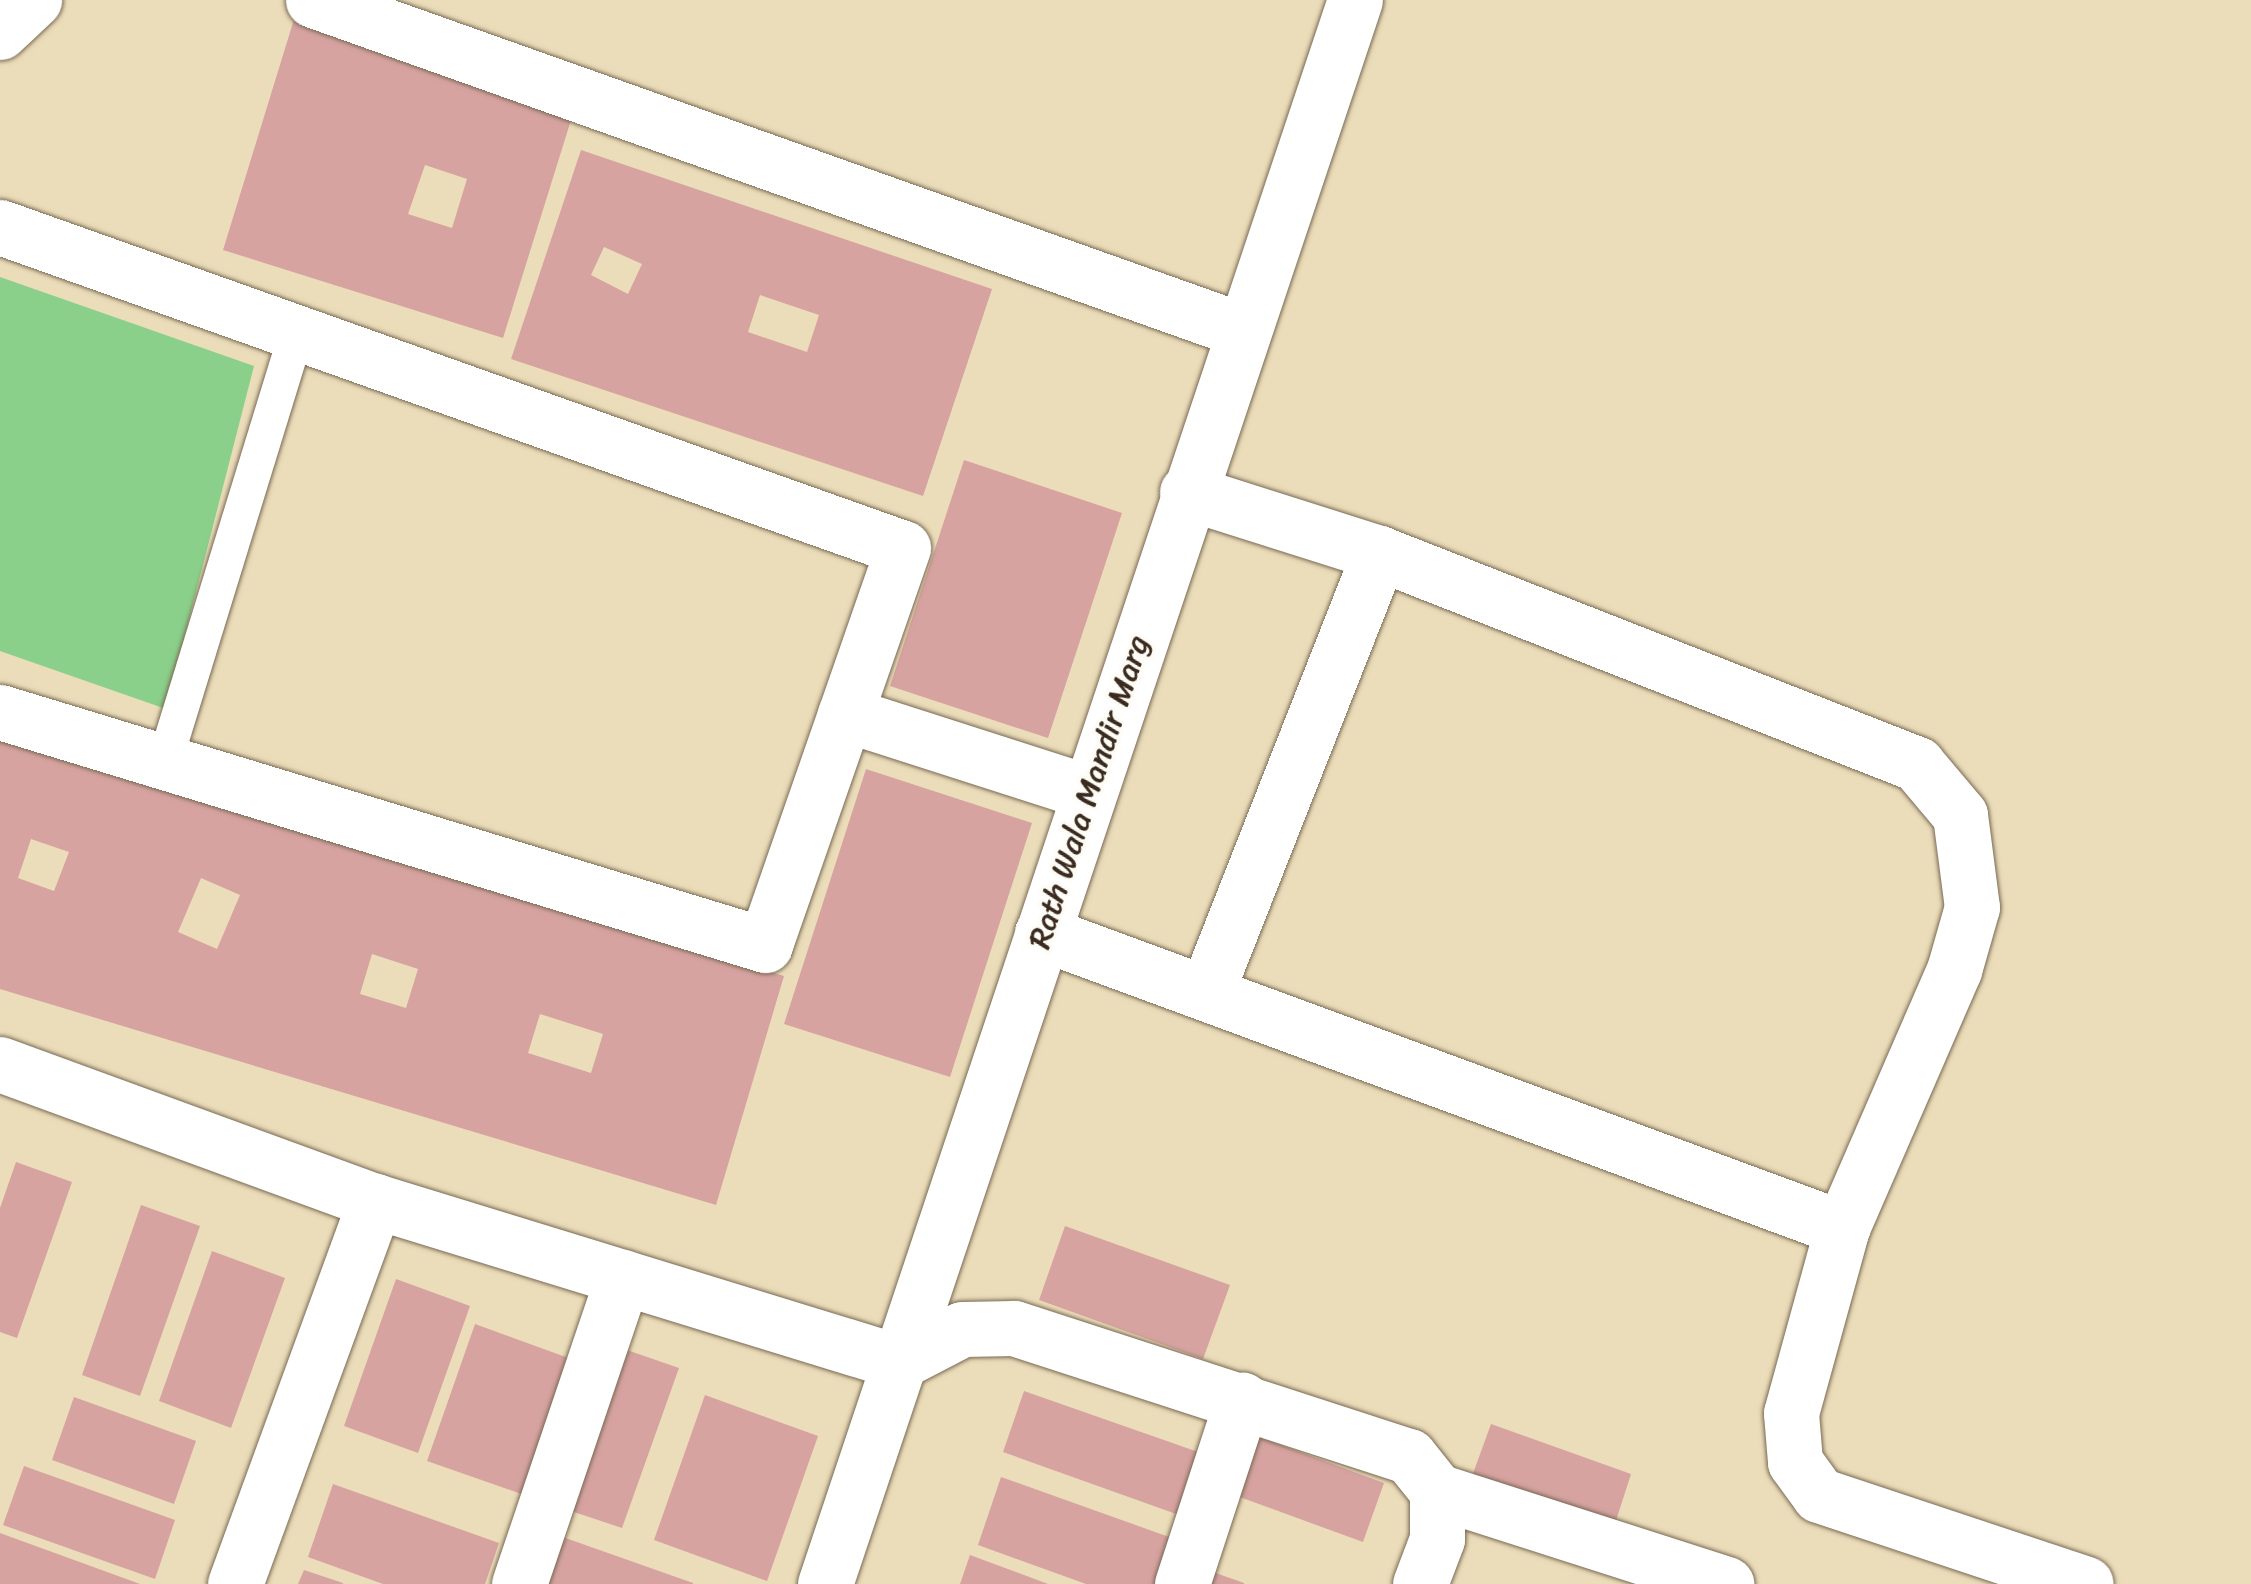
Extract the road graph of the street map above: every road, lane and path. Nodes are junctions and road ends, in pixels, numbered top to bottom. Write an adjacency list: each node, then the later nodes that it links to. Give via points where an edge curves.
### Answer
1 (34, 0): 4 (street)
2 (1355, 0): 6 (street, Rath Wala Mandir Marg)
3 (336, 3): 6 (street)
4 (0, 32)
5 (0, 228): 7 (street)
6 (1244, 331): 8 (street, Rath Wala Mandir Marg)
7 (296, 333): 11 (street, via 903,548); 12 (lane)
8 (1186, 492): 9 (street); 13 (street, Rath Wala Mandir Marg)
9 (1379, 553): 15 (street); 18 (street, via 1917,764 1960,815 1972,907 1954,970)
10 (0, 712): 12 (street)
11 (845, 714): 12 (street, via 765,945); 13 (street)
12 (164, 762)
13 (1088, 792): 14 (street, Rath Wala Mandir Marg)
14 (1042, 934): 15 (street); 20 (street, Rath Wala Mandir Marg)
15 (1206, 993): 18 (street)
16 (0, 1064): 17 (street)
17 (375, 1201): 19 (street); 23 (street)
18 (1842, 1228): 29 (street, via 1791,1413 1795,1462 1818,1495)
19 (623, 1277): 20 (street); 24 (street)
20 (899, 1362): 21 (street, via 962,1329 1014,1328); 25 (street, Rath Wala Mandir Marg)
21 (1242, 1400): 22 (street, via 1409,1456); 26 (street)
22 (1436, 1491): 27 (street, via 1438,1539); 28 (street)
23 (235, 1584)
24 (519, 1584)
25 (825, 1584)
26 (1182, 1584)
27 (1420, 1584)
28 (1726, 1584)
29 (2086, 1584)

